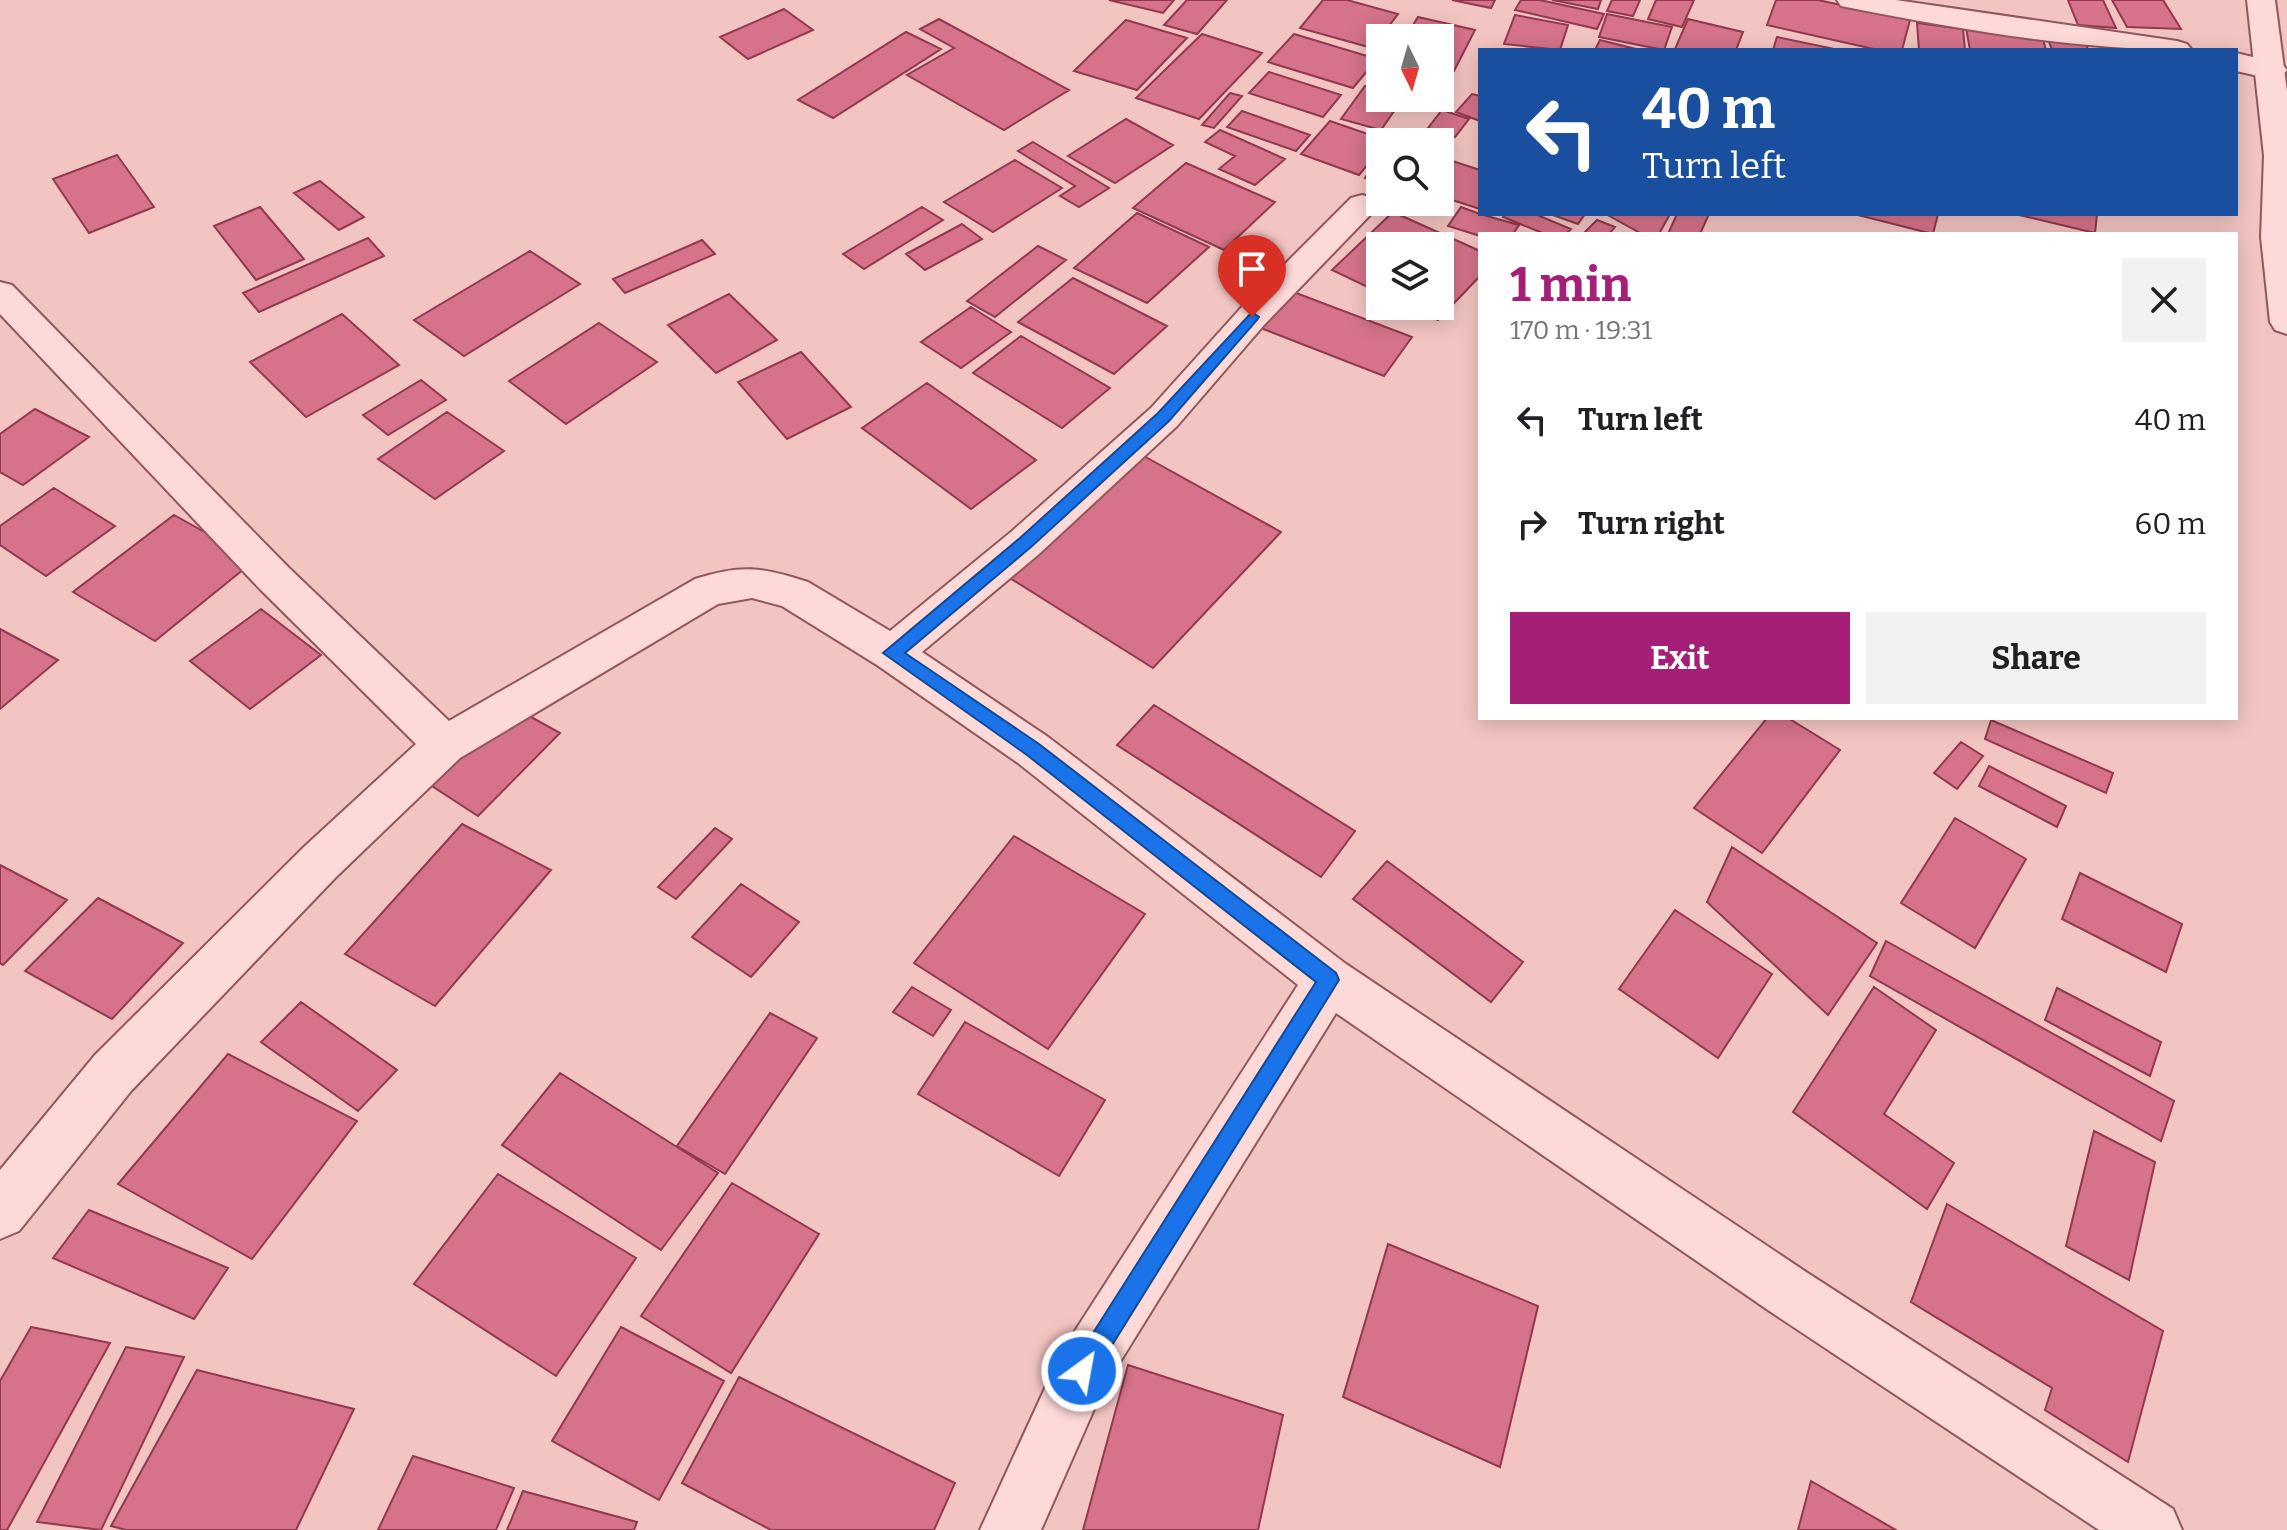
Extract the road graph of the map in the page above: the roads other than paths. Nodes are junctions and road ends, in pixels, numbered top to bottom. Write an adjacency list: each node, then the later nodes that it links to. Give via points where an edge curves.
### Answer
1 (1851, 0): 3 (street)
2 (2261, 0): 4 (street)
3 (2163, 48)
4 (2276, 60): 5 (street); 8 (street, via 2277,237)
5 (2238, 62)
6 (1362, 205): 9 (street, via 1164,417 1025,543)
7 (0, 293): 10 (street, via 274,578)
8 (2287, 322)
9 (892, 653): 10 (street, via 794,593 752,582 709,590); 11 (street, via 1033,750)
10 (445, 745): 12 (street, via 320,862 113,1073)
11 (1329, 980): 13 (street, via 1082,1371); 14 (street, via 1787,1291)
12 (0, 1212)
13 (1010, 1530)
14 (2152, 1530)

